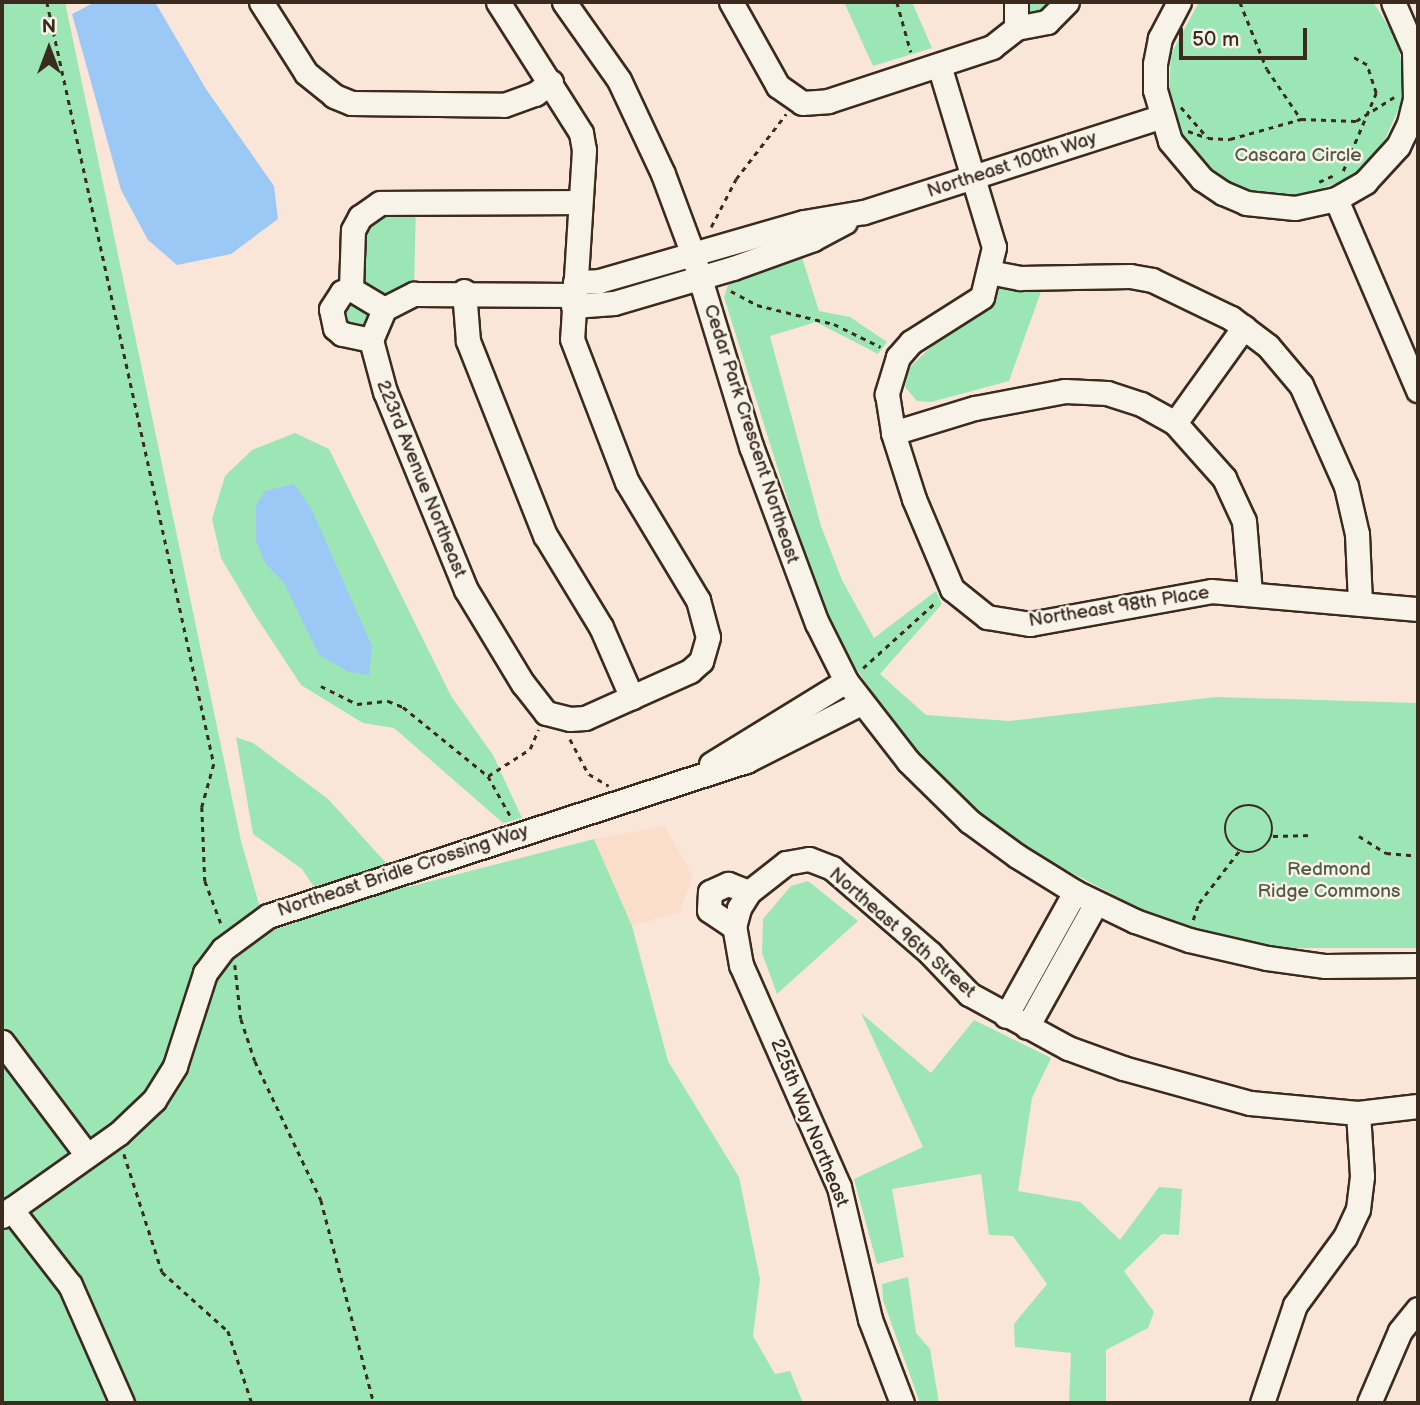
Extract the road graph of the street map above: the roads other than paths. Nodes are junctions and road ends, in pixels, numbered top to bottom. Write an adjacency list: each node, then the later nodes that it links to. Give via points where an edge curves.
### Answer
1 (498, 2): 11 (street)
2 (564, 2): 17 (street, Cedar Park Crescent Northeast, via 619,80 663,174)
3 (731, 2): 10 (street, via 778,86 799,101 828,101)
4 (1016, 2): 9 (street)
5 (1067, 2): 9 (street, via 1047,22)
6 (1179, 2): 12 (street, via 1160,38 1155,64)
7 (1393, 2): 14 (street, via 1414,50 1415,99 1409,123 1383,165)
8 (271, 5): 11 (street, via 306,73 334,96 351,103 504,105 535,94)
9 (1016, 28): 10 (street, via 992,47)
10 (932, 68): 13 (street)
11 (551, 82): 15 (street, via 581,133)
12 (1168, 109): 13 (street, Northeast 100th Way); 14 (street, via 1184,162 1223,193 1270,208 1295,208)
13 (975, 177): 16 (street, Northeast 100th Way); 18 (street, via 994,247)
14 (1338, 189): 26 (street)
15 (579, 202): 20 (street, via 380,203 360,217 353,230); 22 (street)
16 (864, 212): 17 (street, Northeast 100th Way, via 803,222); 19 (street, Northeast 100th Way, via 813,239)
17 (692, 252): 19 (street, Cedar Park Crescent Northeast); 22 (street, Northeast 100th Way, via 599,281)
18 (989, 272): 24 (street, via 1020,278 1130,276 1152,280 1180,290); 28 (street, via 982,297 925,332 898,358 887,394)
19 (700, 277): 22 (street, Northeast 100th Way, via 614,303); 32 (street, Cedar Park Crescent Northeast, via 785,544)
20 (351, 289): 23 (street); 25 (street, via 335,299 331,320 342,334)
21 (464, 291): 22 (street, Northeast 100th Way); 23 (street, Northeast 100th Way, via 414,294); 33 (street, via 468,341 545,535 601,627)
22 (574, 294): 33 (street, via 572,338 627,482 698,600 705,620 707,648 691,671)
23 (384, 309): 25 (street)
24 (1244, 327): 27 (street); 30 (street, via 1268,346 1301,385 1346,486 1357,534)
25 (370, 340): 33 (street, 223rd Avenue Northeast, via 385,392 446,549 502,652 556,716 584,718)
26 (1418, 390)
27 (1175, 423): 28 (street, via 1107,393 1065,391 975,408); 29 (street, via 1224,478 1244,522)
28 (893, 433): 29 (street, Northeast 98th Place, via 948,581 987,617 1030,624 1165,598)
29 (1250, 593): 30 (street, Northeast 98th Place)
30 (1360, 604): 31 (street, Northeast 98th Place)
31 (1418, 609)
32 (854, 674): 34 (street, Cedar Park Crescent Northeast); 35 (street, Northeast Bridle Crossing Way)
33 (632, 698)
34 (861, 703): 35 (street, Northeast Bridle Crossing Way, via 783,746); 37 (street, Cedar Park Crescent Northeast, via 908,761 969,821)
35 (694, 776): 46 (street, Northeast Bridle Crossing Way, via 268,916 230,943 205,974 166,1083 132,1121)
36 (749, 892): 39 (street); 39 (street, via 728,884 710,892 709,910); 41 (street, Northeast 96th Street, via 786,863 809,859 832,868 930,953 969,994)
37 (1075, 892): 38 (street, Cedar Park Crescent Northeast); 41 (street)
38 (1096, 903): 40 (street, Cedar Park Crescent Northeast, via 1189,940 1241,954 1325,966); 42 (street)
39 (734, 927): 50 (street, 225th Way Northeast, via 741,965 839,1187 870,1319)
40 (1418, 965)
41 (1006, 1016): 42 (street, Northeast 96th Street)
42 (1027, 1027): 45 (street, Northeast 96th Street, via 1122,1068 1212,1094 1278,1107)
43 (2, 1042): 46 (street)
44 (1418, 1106): 45 (street, Northeast 96th Street)
45 (1358, 1113): 51 (street, via 1362,1176 1358,1209 1345,1237 1295,1305)
46 (86, 1154): 47 (street, Northeast Bridle Crossing Way)
47 (6, 1212): 49 (street, via 70,1285)
48 (1418, 1309): 52 (street, via 1400,1331)
49 (122, 1403)
50 (902, 1403)
51 (1262, 1403)
52 (1369, 1403)

